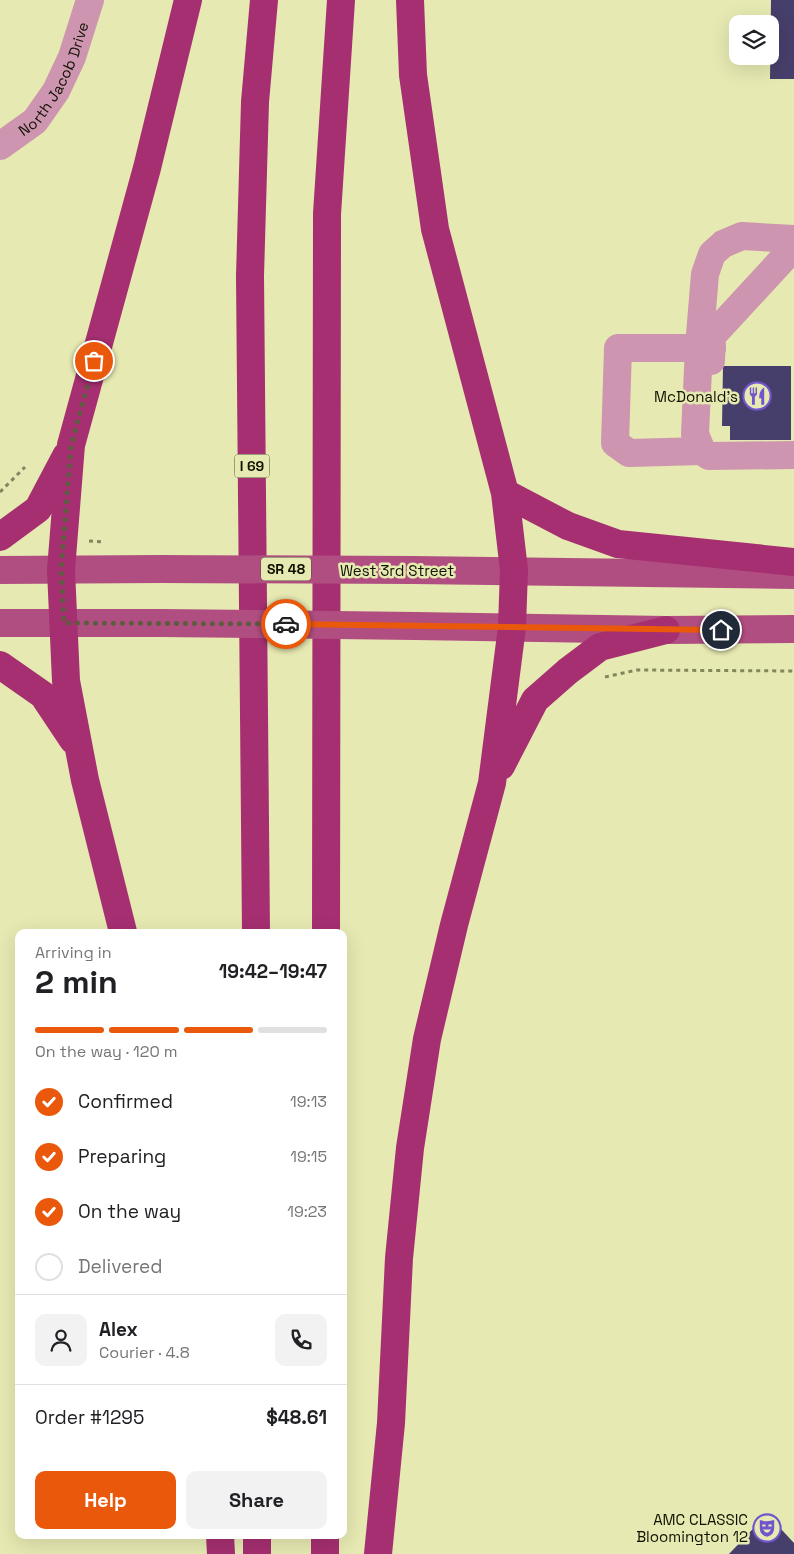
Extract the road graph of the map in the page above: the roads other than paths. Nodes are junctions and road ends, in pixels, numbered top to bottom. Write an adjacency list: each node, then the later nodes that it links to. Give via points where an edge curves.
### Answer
1 (90, 0): 6 (street, North Jacob Drive, via 72,57 56,91 35,121)
2 (188, 0): 10 (highway, via 147,168)
3 (264, 0): 29 (highway, I 69, via 255,102 250,276)
4 (341, 0): 30 (highway, via 327,214)
5 (410, 0): 13 (highway, via 413,75 436,229)
6 (0, 146)
7 (794, 239): 9 (street, via 742,236 723,244 712,254 705,274)
8 (794, 247): 9 (street)
9 (705, 347): 11 (street, via 695,434); 11 (street, via 618,348 615,444 629,453)
10 (71, 446): 14 (highway, via 38,509); 17 (highway)
11 (715, 454): 12 (street)
12 (794, 455)
13 (505, 492): 15 (highway, via 568,526 618,544); 18 (highway)
14 (0, 538)
15 (794, 562)
16 (0, 570): 17 (main road, West 3rd Street / SR 48)
17 (61, 570): 18 (main road, West 3rd Street / SR 48, bridge); 21 (highway)
18 (514, 570): 19 (main road, West 3rd Street); 22 (highway)
19 (794, 575)
20 (0, 623): 21 (main road)
21 (64, 623): 22 (main road, bridge); 26 (highway, via 66,682)
22 (512, 627): 24 (main road); 27 (highway)
23 (794, 629): 24 (main road)
24 (666, 630): 27 (highway, via 600,648 535,700)
25 (0, 665): 26 (highway, via 43,695)
26 (79, 748): 28 (highway)
27 (492, 783): 37 (highway, via 427,1038 410,1148 391,1423)
28 (122, 929)
29 (256, 929)
30 (326, 929)
31 (220, 1539): 34 (highway)
32 (257, 1539): 35 (highway)
33 (325, 1539): 36 (highway)
34 (221, 1554)
35 (257, 1554)
36 (325, 1554)
37 (378, 1554)

